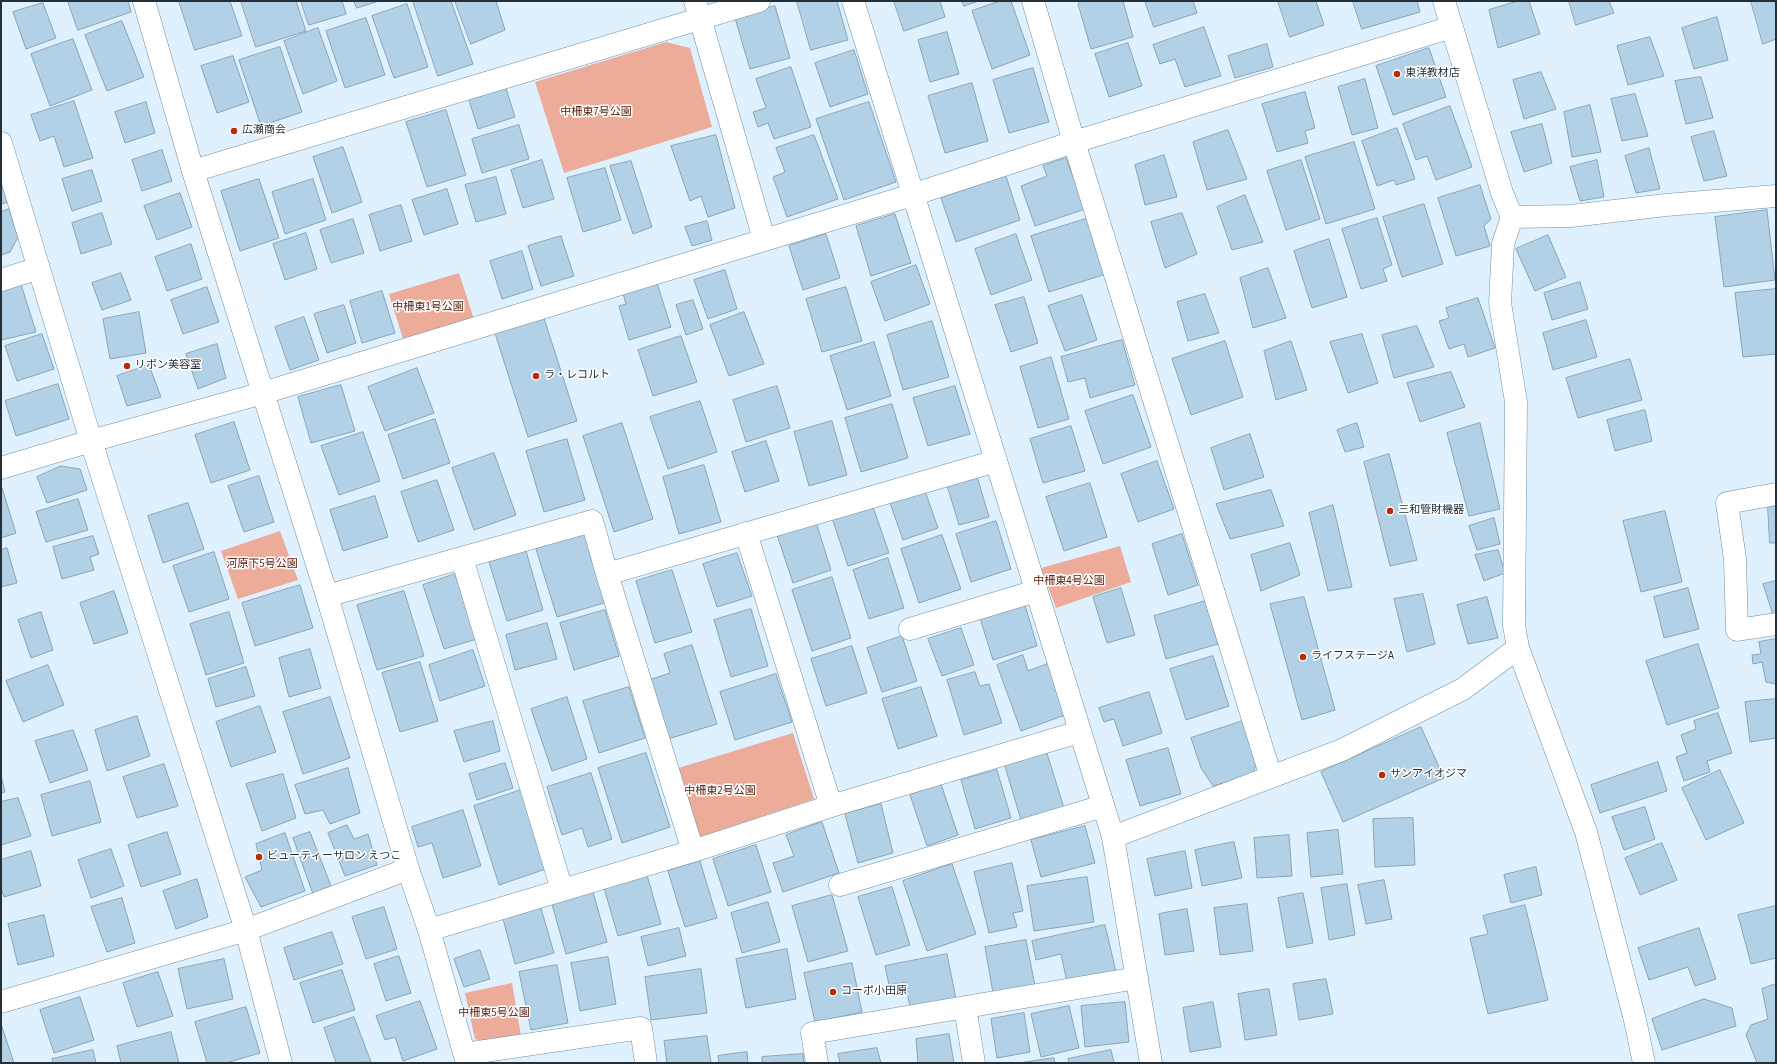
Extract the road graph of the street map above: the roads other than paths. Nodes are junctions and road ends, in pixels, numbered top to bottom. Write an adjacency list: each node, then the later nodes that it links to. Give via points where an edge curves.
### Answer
1 (144, 1): 10 (street)
2 (759, 1): 6 (street)
3 (852, 1): 11 (street)
4 (1033, 1): 8 (street)
5 (1444, 1): 7 (street)
6 (698, 10): 10 (street); 14 (street)
7 (1452, 27): 8 (street); 13 (street, via 1502,193)
8 (1074, 142): 11 (street); 31 (street)
9 (1, 143): 15 (street)
10 (193, 171): 17 (street)
11 (912, 195): 14 (street); 19 (street)
12 (1776, 196): 13 (street, via 1570,216)
13 (1512, 217): 29 (street, via 1503,244 1500,303 1516,402 1514,625)
14 (764, 239): 17 (street)
15 (39, 268): 16 (street); 18 (street)
16 (1, 280)
17 (263, 394): 18 (street); 26 (street)
18 (92, 441): 20 (street); 39 (street)
19 (996, 461): 22 (street); 25 (street)
20 (1, 468)
21 (1776, 494): 27 (street, via 1727,503 1735,559 1737,630)
22 (746, 533): 24 (street); 32 (street)
23 (462, 558): 24 (street, via 592,521); 26 (street); 38 (street)
24 (607, 574): 35 (street)
25 (1036, 591): 28 (street); 30 (street)
26 (327, 596): 36 (street)
27 (1776, 624)
28 (910, 630)
29 (1518, 648): 31 (street, via 1463,689 1342,750); 50 (street, via 1586,832)
30 (1079, 732): 32 (street); 33 (street)
31 (1271, 777): 34 (street)
32 (831, 806): 35 (street)
33 (1104, 806): 34 (street); 37 (street)
34 (1113, 837): 41 (street)
35 (693, 851): 38 (street)
36 (408, 869): 39 (street); 40 (street)
37 (840, 885)
38 (562, 890): 40 (street)
39 (246, 930): 42 (street); 45 (street)
40 (429, 930): 44 (street)
41 (1137, 978): 43 (street); 49 (street)
42 (1, 1002)
43 (966, 1007): 47 (street, via 812,1033); 48 (street)
44 (466, 1058): 46 (street, via 641,1028)
45 (281, 1063)
46 (646, 1063)
47 (817, 1063)
48 (974, 1063)
49 (1151, 1063)
50 (1644, 1063)

